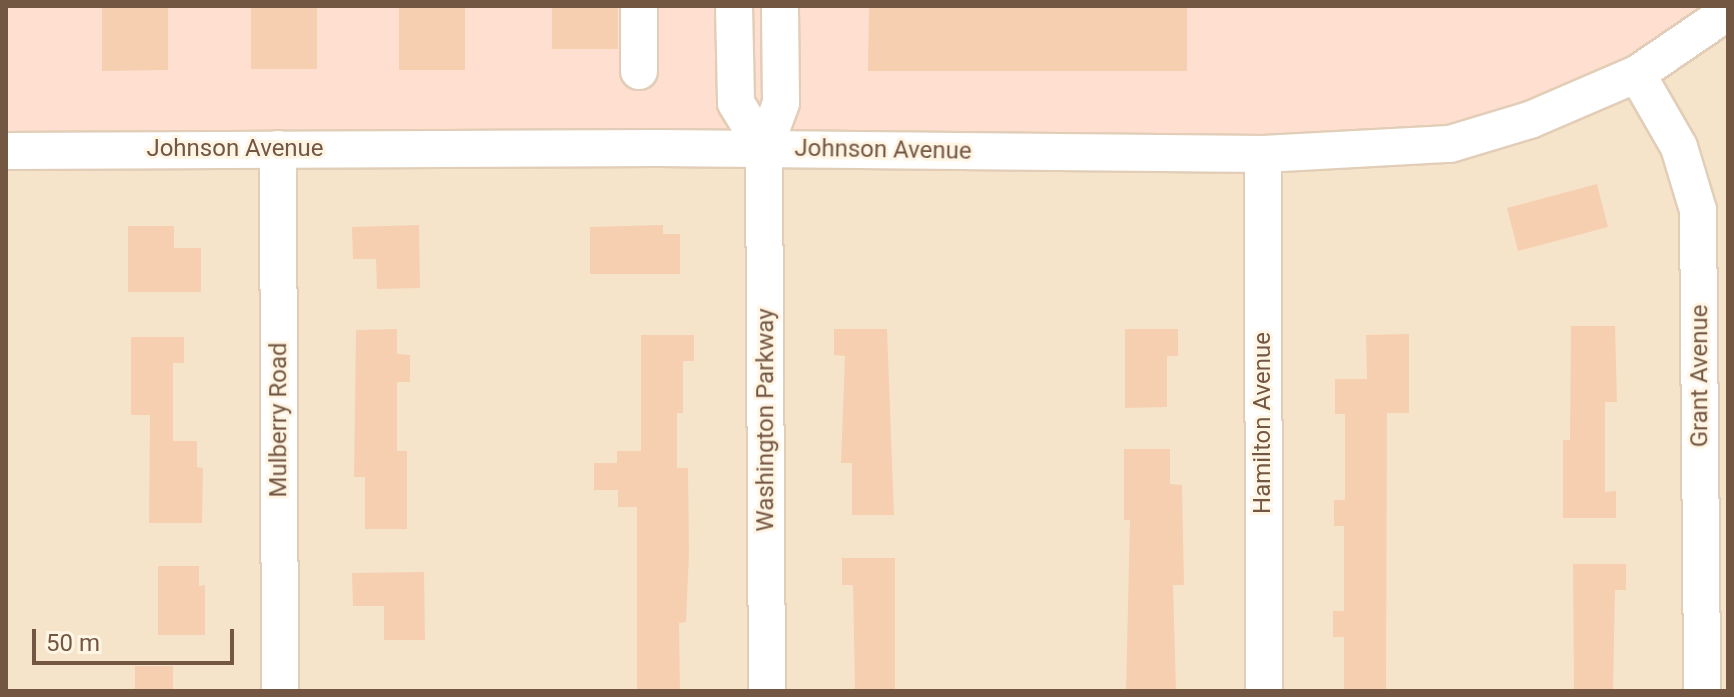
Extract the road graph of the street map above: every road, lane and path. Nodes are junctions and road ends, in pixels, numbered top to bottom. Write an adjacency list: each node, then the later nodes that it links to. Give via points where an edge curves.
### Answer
1 (639, 6): 5 (street)
2 (734, 6): 8 (street, via 736,103)
3 (780, 6): 8 (street, Washington Parkway, via 781,103)
4 (1728, 12): 6 (street, Johnson Avenue)
5 (639, 71)
6 (1637, 74): 10 (street, Johnson Avenue, via 1530,120 1450,144); 14 (street, Grant Avenue, via 1679,147 1698,210)
7 (278, 149): 8 (street, Johnson Avenue); 9 (street, Johnson Avenue); 11 (street, Mulberry Road)
8 (764, 149): 10 (street, Johnson Avenue); 12 (street, Washington Parkway)
9 (6, 151)
10 (1263, 154): 13 (street, Hamilton Avenue)
11 (280, 691)
12 (767, 691)
13 (1264, 691)
14 (1702, 691)

